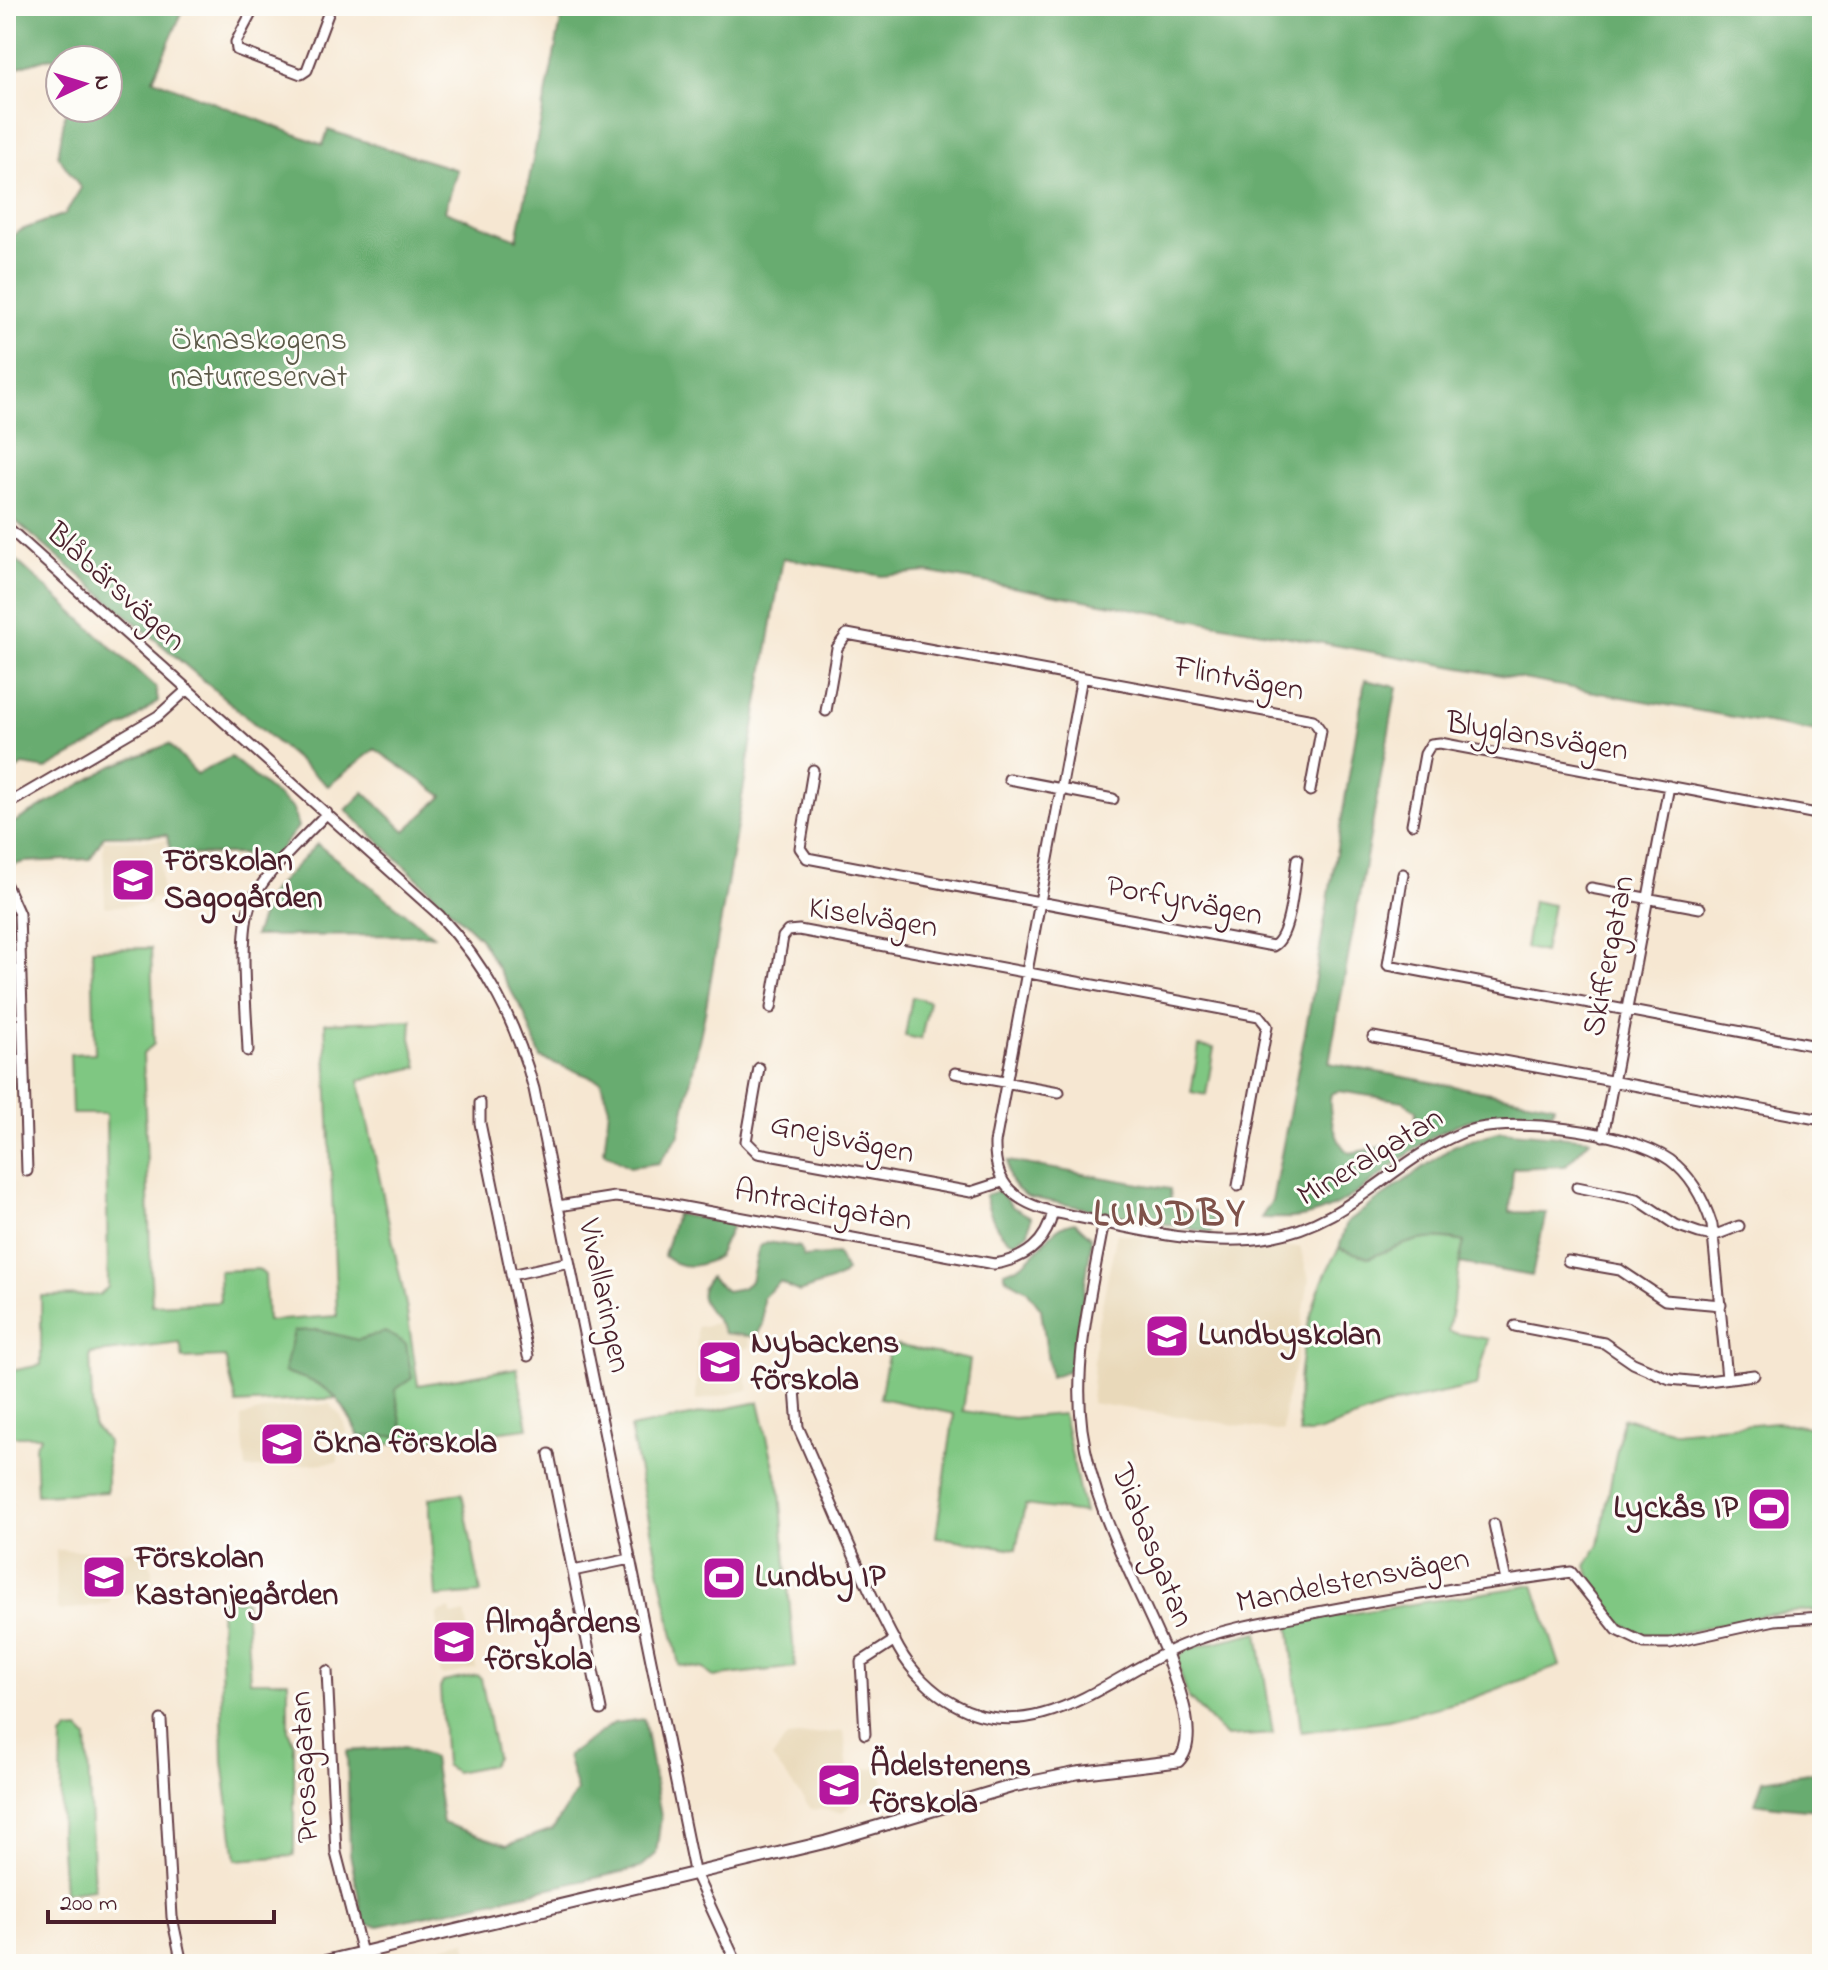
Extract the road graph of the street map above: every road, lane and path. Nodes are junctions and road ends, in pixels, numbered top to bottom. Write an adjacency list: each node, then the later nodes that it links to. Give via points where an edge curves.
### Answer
1 (255, 6): 2 (street, via 236,47 298,74 307,70)
2 (331, 6)
3 (6, 526): 5 (street, Blåbärsvägen)
4 (1082, 677): 6 (street, Flintvägen, via 847,634 837,648); 10 (street); 11 (street, Flintvägen, via 1313,720 1321,731)
5 (188, 689): 13 (street, via 158,716); 14 (street, Vivallaringen)
6 (826, 711)
7 (813, 770): 22 (street, Porfyrvägen, via 800,848 807,858)
8 (1009, 779): 10 (street)
9 (1669, 786): 15 (street); 16 (street, Blyglansvägen, via 1434,744 1425,754); 21 (street, Skiffergatan)
10 (1062, 789): 12 (street); 22 (street)
11 (1310, 791)
12 (1113, 799)
13 (6, 805)
14 (327, 813): 29 (street, via 250,904 245,942); 42 (street, Vivallaringen, via 439,915 491,982 528,1066)
15 (1822, 815)
16 (1412, 824)
17 (1297, 859): 22 (street, Porfyrvägen, via 1283,939 1273,946)
18 (1403, 874): 26 (street, via 1388,965)
19 (6, 885): 38 (street, via 19,914)
20 (1591, 888): 21 (street)
21 (1648, 898): 23 (street); 26 (street, Skiffergatan)
22 (1040, 902): 24 (street)
23 (1700, 908)
24 (1027, 972): 25 (street, Kiselvägen, via 794,930 783,937); 33 (street); 40 (street, Kiselvägen, via 1264,1018)
25 (771, 1008)
26 (1626, 1011): 28 (street); 32 (street, Skiffergatan)
27 (1373, 1037): 32 (street)
28 (1822, 1047)
29 (248, 1051)
30 (759, 1068): 39 (street, Gnejsvägen, via 746,1141 758,1153 971,1192)
31 (955, 1073): 33 (street)
32 (1613, 1081): 36 (street); 37 (street, Skiffergatan)
33 (1006, 1082): 34 (street); 39 (street, via 995,1143)
34 (1059, 1092)
35 (480, 1103): 49 (street)
36 (1822, 1120)
37 (1603, 1136): 44 (street, Mineralgatan, via 1510,1124 1471,1130 1441,1143 1325,1221 1269,1237 1211,1240); 46 (street, Mineralgatan, via 1645,1147 1677,1166 1704,1203)
38 (27, 1171)
39 (1002, 1182): 43 (street, Mineralgatan, via 1021,1201)
40 (1238, 1186)
41 (1577, 1187): 46 (street, via 1637,1199 1676,1225)
42 (558, 1206): 43 (street, Antracitgatan, via 615,1197 642,1200 994,1264 1034,1249); 48 (street, Vivallaringen)
43 (1053, 1212): 44 (street, Mineralgatan)
44 (1104, 1221): 63 (street, Diabasgatan, via 1082,1351 1082,1428 1106,1520)
45 (1739, 1226): 46 (street)
46 (1713, 1236): 50 (street, Mineralgatan)
47 (1568, 1261): 50 (street, via 1620,1270 1665,1300)
48 (569, 1262): 49 (street); 58 (street, Vivallaringen)
49 (511, 1275): 52 (street)
50 (1721, 1305): 54 (street, Mineralgatan)
51 (1515, 1326): 54 (street, via 1604,1343 1670,1379)
52 (528, 1356)
53 (1754, 1375): 54 (street)
54 (1727, 1378)
55 (795, 1389): 62 (street, Mandelstensvägen, via 798,1427)
56 (549, 1454): 59 (street)
57 (1494, 1524): 60 (street, Mandelstensvägen)
58 (630, 1559): 59 (street); 68 (street, Vivallaringen)
59 (573, 1571): 65 (street)
60 (1506, 1581): 61 (street, Mandelstensvägen, via 1571,1572 1617,1630 1654,1645 1775,1620); 63 (street, Mandelstensvägen, via 1243,1627)
61 (1822, 1617)
62 (895, 1640): 63 (street, Mandelstensvägen, via 935,1692 966,1710 1004,1718 1056,1711); 67 (street, via 861,1662)
63 (1166, 1653): 68 (main road, via 1188,1733 1186,1752 1178,1761 1013,1786 826,1842)
64 (327, 1671): 69 (street, Prosagatan, via 336,1853)
65 (601, 1710)
66 (161, 1720): 70 (street, via 172,1917)
67 (865, 1734)
68 (694, 1871): 69 (main road); 72 (street, Vivallaringen)
69 (362, 1953): 71 (main road)
70 (182, 1964)
71 (315, 1964)
72 (737, 1964)

